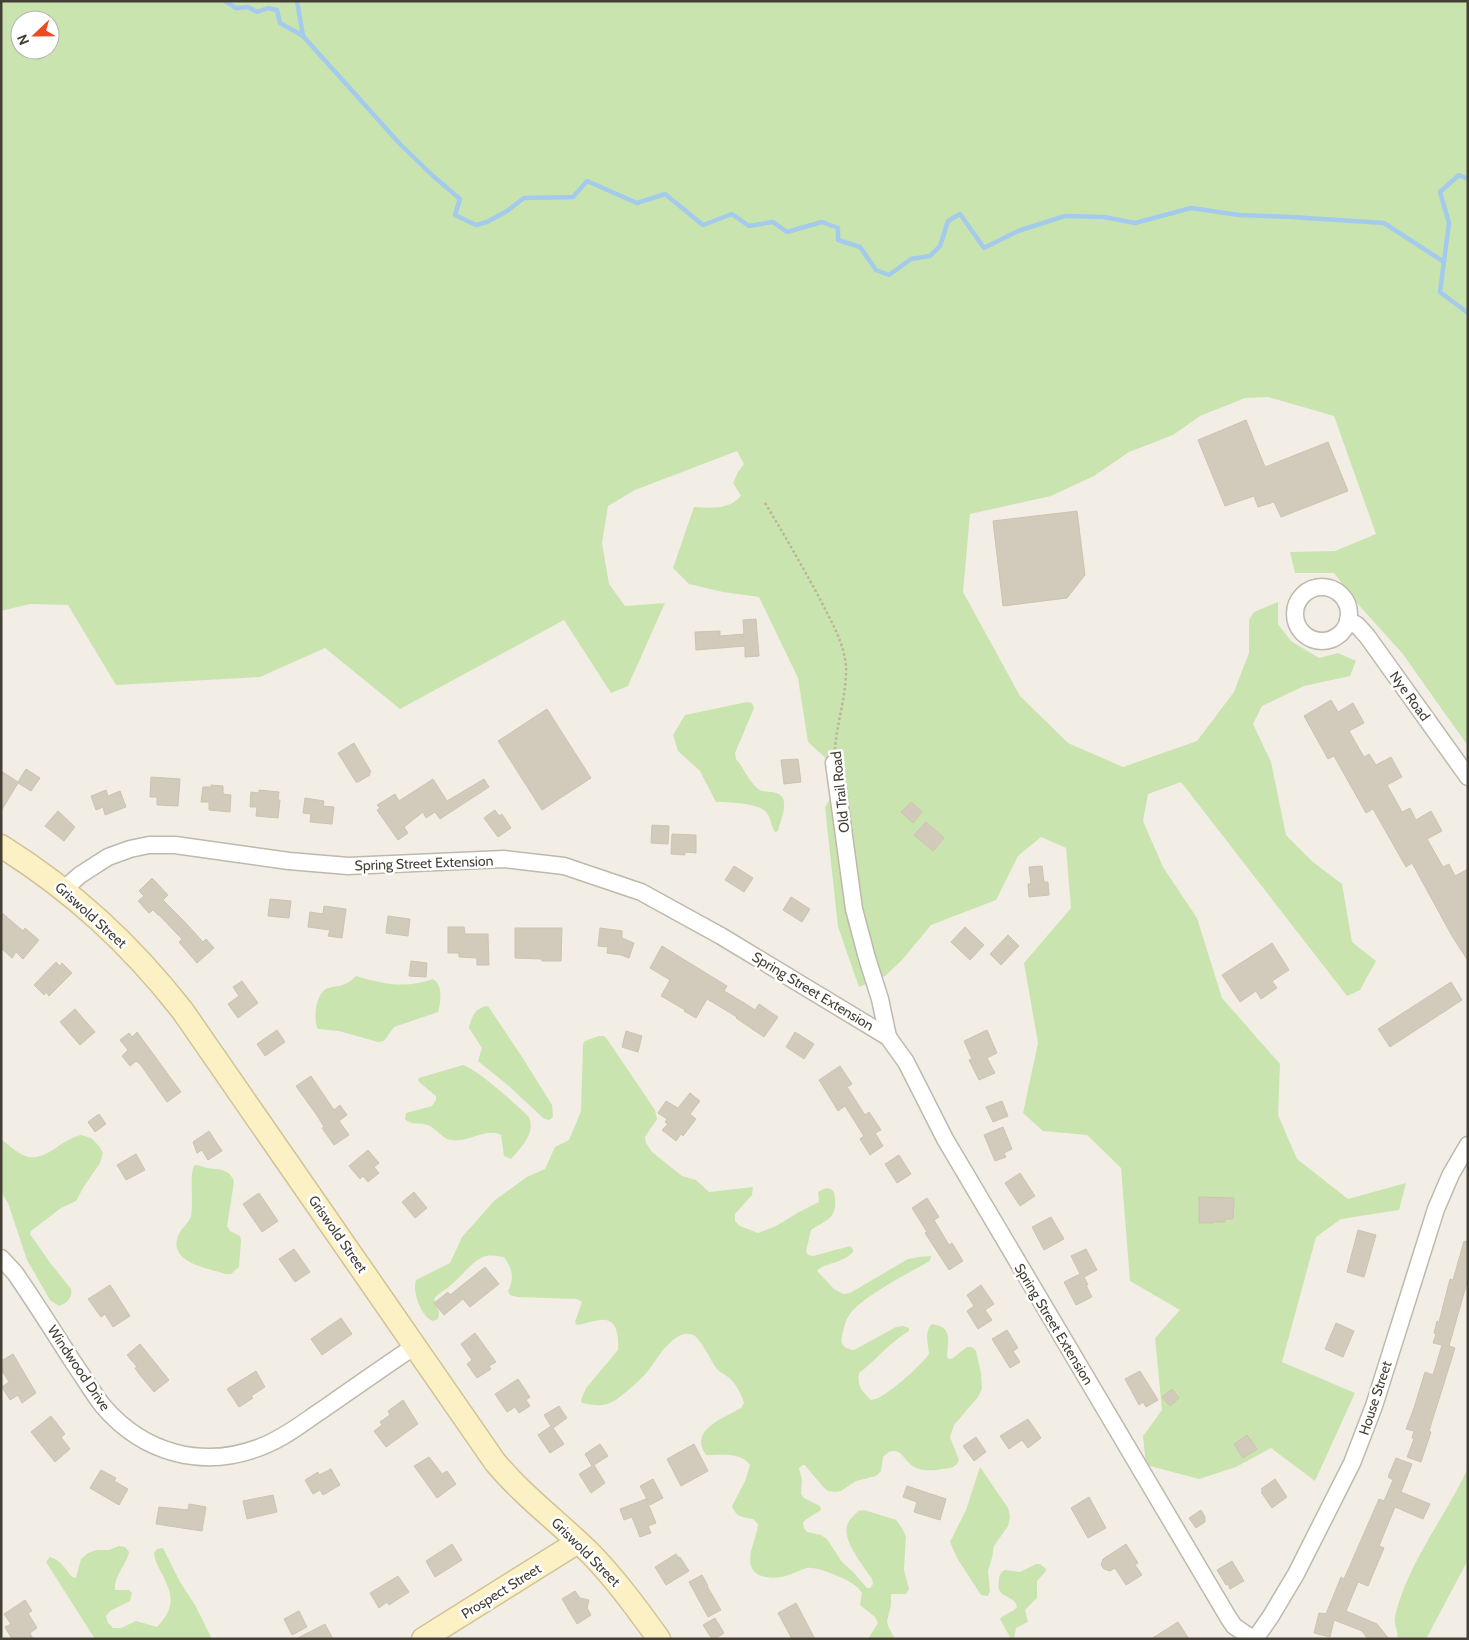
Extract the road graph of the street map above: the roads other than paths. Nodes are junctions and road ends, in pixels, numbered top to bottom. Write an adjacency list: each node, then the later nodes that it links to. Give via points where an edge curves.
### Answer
1 (1348, 620): 3 (street, Nye Road, via 1368,636)
2 (834, 763): 6 (street, Old Trail Road, via 854,909)
3 (1468, 777)
4 (1, 846): 5 (main road, Griswold Street)
5 (64, 889): 6 (street, Spring Street Extension, via 108,857 149,845 175,845 348,866 504,859 564,866 641,892 722,936); 9 (main road, Griswold Street, via 128,946 182,1010)
6 (888, 1037): 13 (street, Spring Street Extension, via 906,1062 945,1139 1234,1626)
7 (1468, 1145): 13 (street, House Street, via 1434,1214 1374,1406 1356,1452 1302,1563)
8 (1, 1258): 9 (street, Windwood Drive, via 16,1273 112,1416 137,1436 184,1455 218,1457 265,1445)
9 (415, 1346): 10 (main road, Griswold Street, via 505,1473)
10 (578, 1542): 11 (main road, Prospect Street); 12 (main road, Griswold Street, via 621,1588)
11 (423, 1639)
12 (659, 1639)
13 (1254, 1639)

